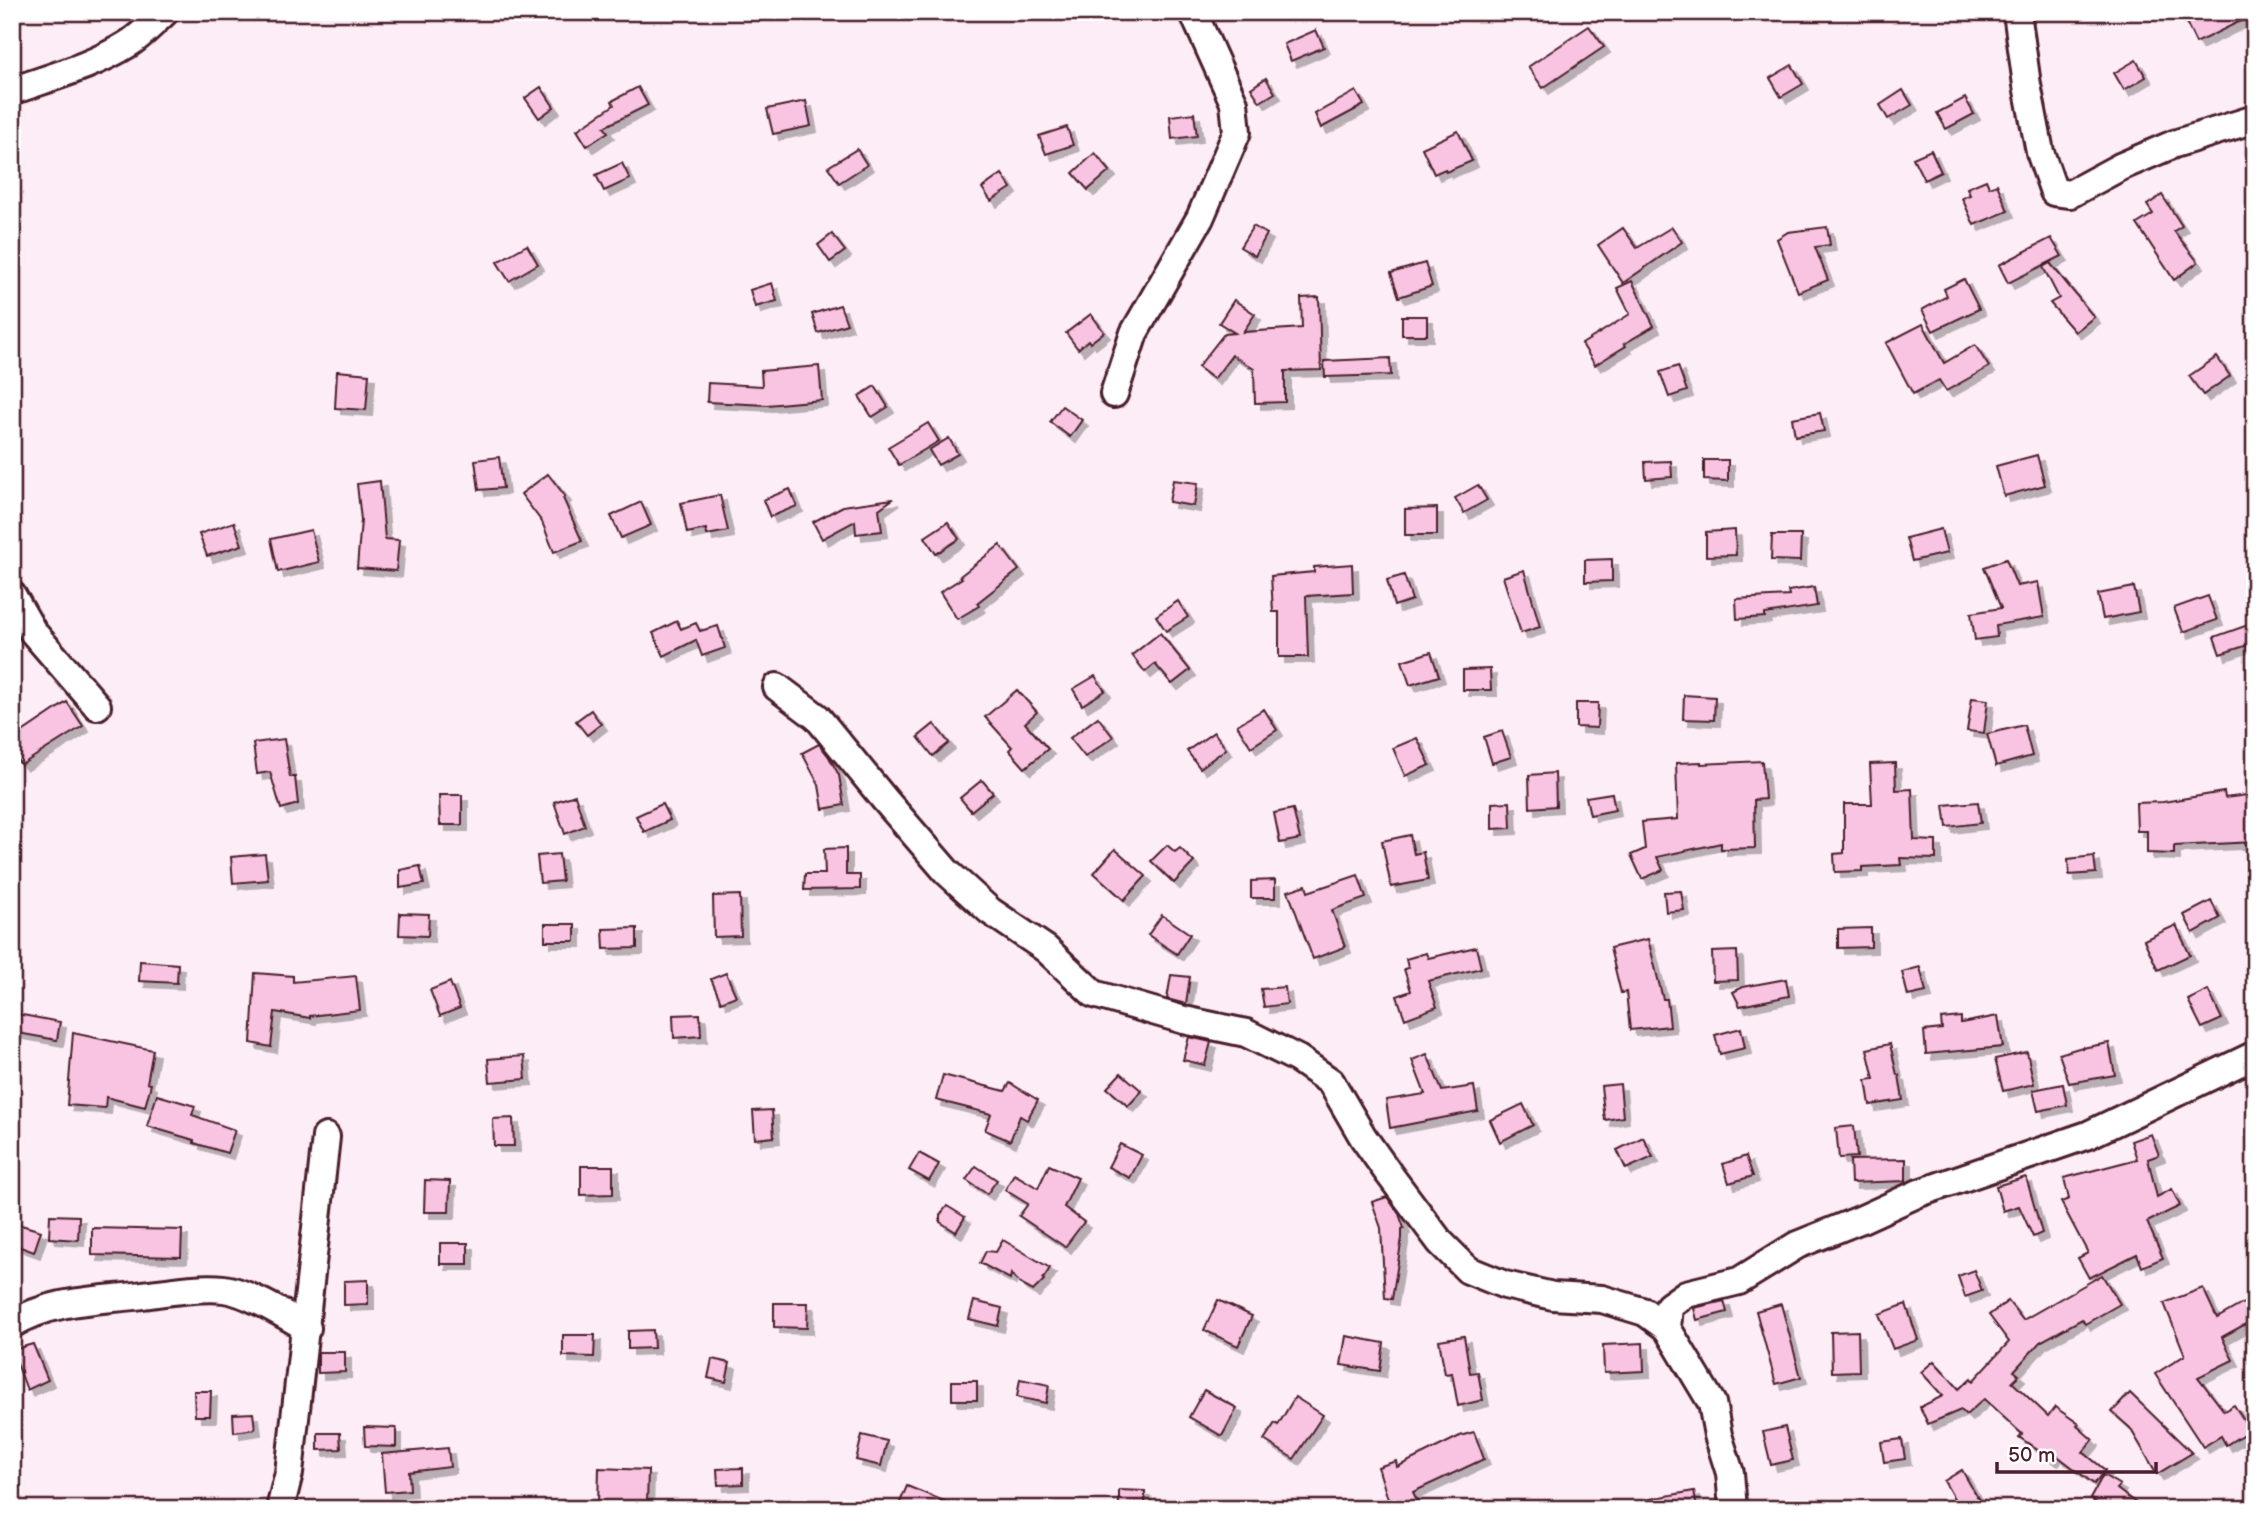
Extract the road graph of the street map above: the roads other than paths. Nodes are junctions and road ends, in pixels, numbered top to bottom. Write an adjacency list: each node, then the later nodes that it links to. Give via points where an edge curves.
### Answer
1 (165, 12): 4 (street, via 123,47)
2 (1193, 12): 6 (street, via 1234,103 1237,132 1200,218 1133,333)
3 (2017, 12): 5 (street, via 2040,152 2054,192 2070,194 2174,144)
4 (12, 91)
5 (2255, 119)
6 (1114, 394)
7 (12, 594): 9 (street, via 33,632)
8 (777, 687): 14 (street, via 817,717 947,872 990,911 1046,949 1094,994 1246,1033 1331,1082 1389,1174 1440,1242 1468,1270 1505,1285 1553,1296 1602,1300 1645,1312)
9 (97, 706)
10 (2255, 1055): 14 (street, via 2088,1135 1919,1194 1797,1245 1739,1280 1686,1293 1668,1306)
11 (326, 1137): 13 (street)
12 (12, 1325): 13 (street, via 32,1313 66,1303 224,1289 268,1305)
13 (307, 1328): 15 (street, via 289,1473)
14 (1667, 1328): 16 (street, via 1712,1403 1730,1473)
15 (280, 1509)
16 (1733, 1509)

